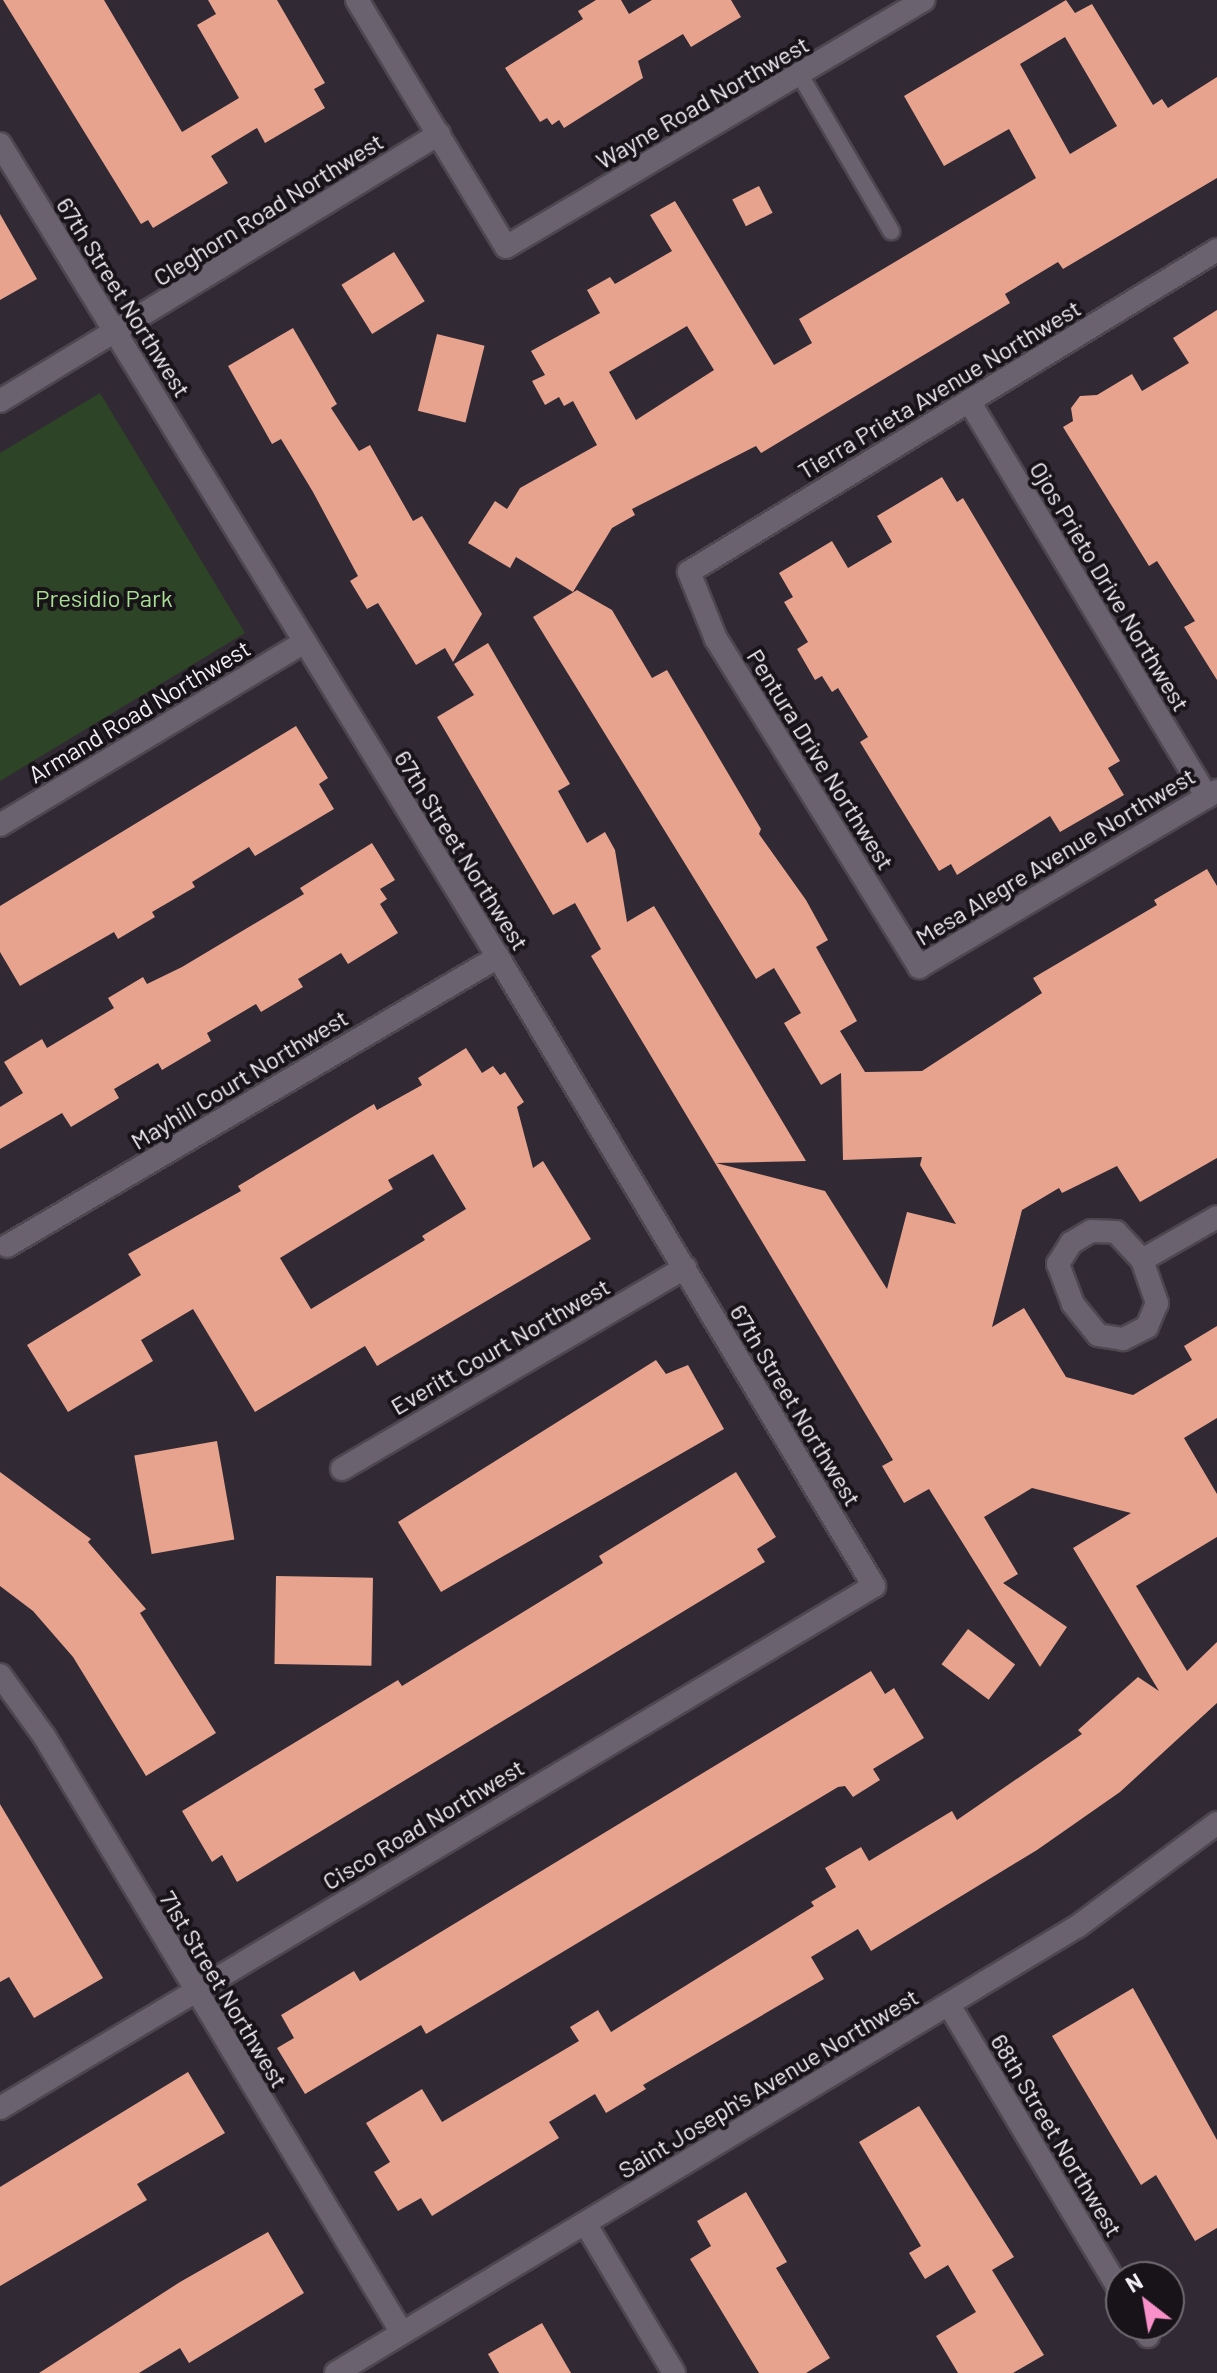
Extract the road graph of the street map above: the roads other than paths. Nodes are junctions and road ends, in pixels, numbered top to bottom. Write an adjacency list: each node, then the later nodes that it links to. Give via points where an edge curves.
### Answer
1 (357, 0): 4 (street)
2 (923, 0): 3 (street, Wayne Road Northwest)
3 (800, 75): 4 (street, Wayne Road Northwest, via 506,247); 6 (lane)
4 (439, 134): 8 (street, Cleghorn Road Northwest)
5 (0, 144): 8 (street, 67th Street Northwest)
6 (891, 231)
7 (1217, 250): 10 (street, Tierra Prieta Avenue Northwest)
8 (116, 332): 9 (street, Cleghorn Road Northwest); 12 (street, 67th Street Northwest)
9 (0, 401)
10 (969, 401): 11 (street, Tierra Prieta Avenue Northwest); 13 (street, Ojos Prieto Drive Northwest)
11 (689, 572): 16 (street, Pentura Drive Northwest, via 716,639)
12 (304, 642): 14 (street, Armand Road Northwest); 15 (street, 67th Street Northwest)
13 (1212, 794): 16 (street, Mesa Alegre Avenue Northwest)
14 (0, 825)
15 (498, 957): 18 (street, Mayhill Court Northwest); 20 (street, 67th Street Northwest)
16 (919, 967)
17 (1217, 1217): 19 (street)
18 (7, 1246)
19 (1142, 1260): 19 (street, via 1157,1303 1147,1327 1123,1339 1098,1335 1073,1304 1058,1264 1071,1243 1091,1231 1116,1232)
20 (685, 1268): 21 (street, Everitt Court Northwest); 22 (street, 67th Street Northwest)
21 (342, 1469)
22 (874, 1586): 25 (street, Cisco Road Northwest)
23 (0, 1675): 25 (street, 71st Street Northwest, via 44,1736)
24 (1217, 1823): 26 (street, Saint Joseph's Avenue Northwest, via 1078,1926)
25 (194, 1991): 27 (street, Cisco Road Northwest); 30 (street, 71st Street Northwest)
26 (949, 2005): 28 (street, Saint Joseph's Avenue Northwest); 29 (street, 68th Street Northwest)
27 (0, 2108)
28 (585, 2223): 30 (street, Saint Joseph's Avenue Northwest); 32 (street)
29 (1105, 2265)
30 (402, 2333): 31 (street, Saint Joseph's Avenue Northwest)
31 (336, 2373)
32 (674, 2373)

